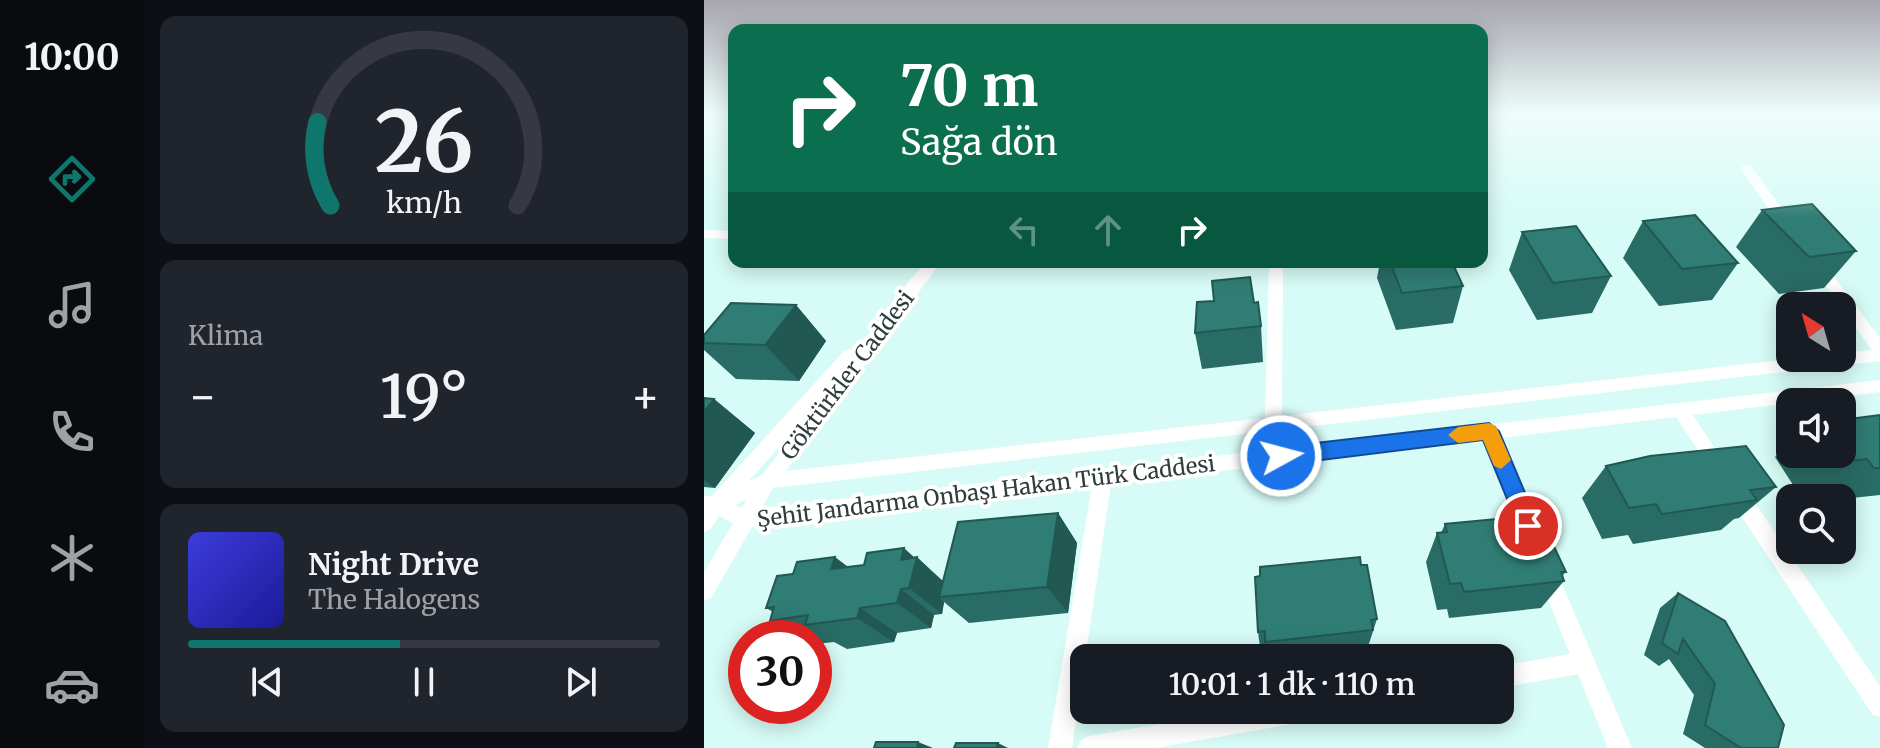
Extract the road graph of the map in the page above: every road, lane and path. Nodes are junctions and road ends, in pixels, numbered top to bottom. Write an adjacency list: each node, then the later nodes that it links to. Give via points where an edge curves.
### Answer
1 (1746, 168): 7 (street)
2 (704, 234): 3 (street)
3 (728, 235)
4 (928, 268): 6 (street)
5 (1276, 268): 12 (street)
6 (921, 276): 15 (street, Göktürkler Caddesi); 16 (street, Göktürkler Caddesi)
7 (1880, 349)
8 (1880, 355): 12 (street, Şehit Jandarma Onbaşı Hakan Türk Caddesi)
9 (1873, 386): 10 (street); 11 (street, Şehit Jandarma Onbaşı Hakan Türk Caddesi)
10 (1880, 403)
11 (1680, 409): 13 (street, Şehit Jandarma Onbaşı Hakan Türk Caddesi); 22 (street)
12 (1273, 424): 15 (street, Şehit Jandarma Onbaşı Hakan Türk Caddesi)
13 (1489, 431): 14 (street, Şehit Jandarma Onbaşı Hakan Türk Caddesi); 20 (street)
14 (1103, 477): 17 (street, Şehit Jandarma Onbaşı Hakan Türk Caddesi); 24 (street)
15 (768, 481): 16 (street, Şehit Jandarma Onbaşı Hakan Türk Caddesi); 17 (street, Göktürkler Caddesi)
16 (710, 504): 17 (street, Şehit Jandarma Onbaşı Hakan Türk Caddesi); 18 (street, Göktürkler Caddesi)
17 (744, 519): 19 (street, Göktürkler Caddesi)
18 (704, 523)
19 (704, 591)
20 (1584, 662): 21 (street); 26 (street)
21 (1514, 674)
22 (1880, 706)
23 (1227, 724): 25 (street)
24 (1060, 748)
25 (1089, 748)
26 (1620, 748)

